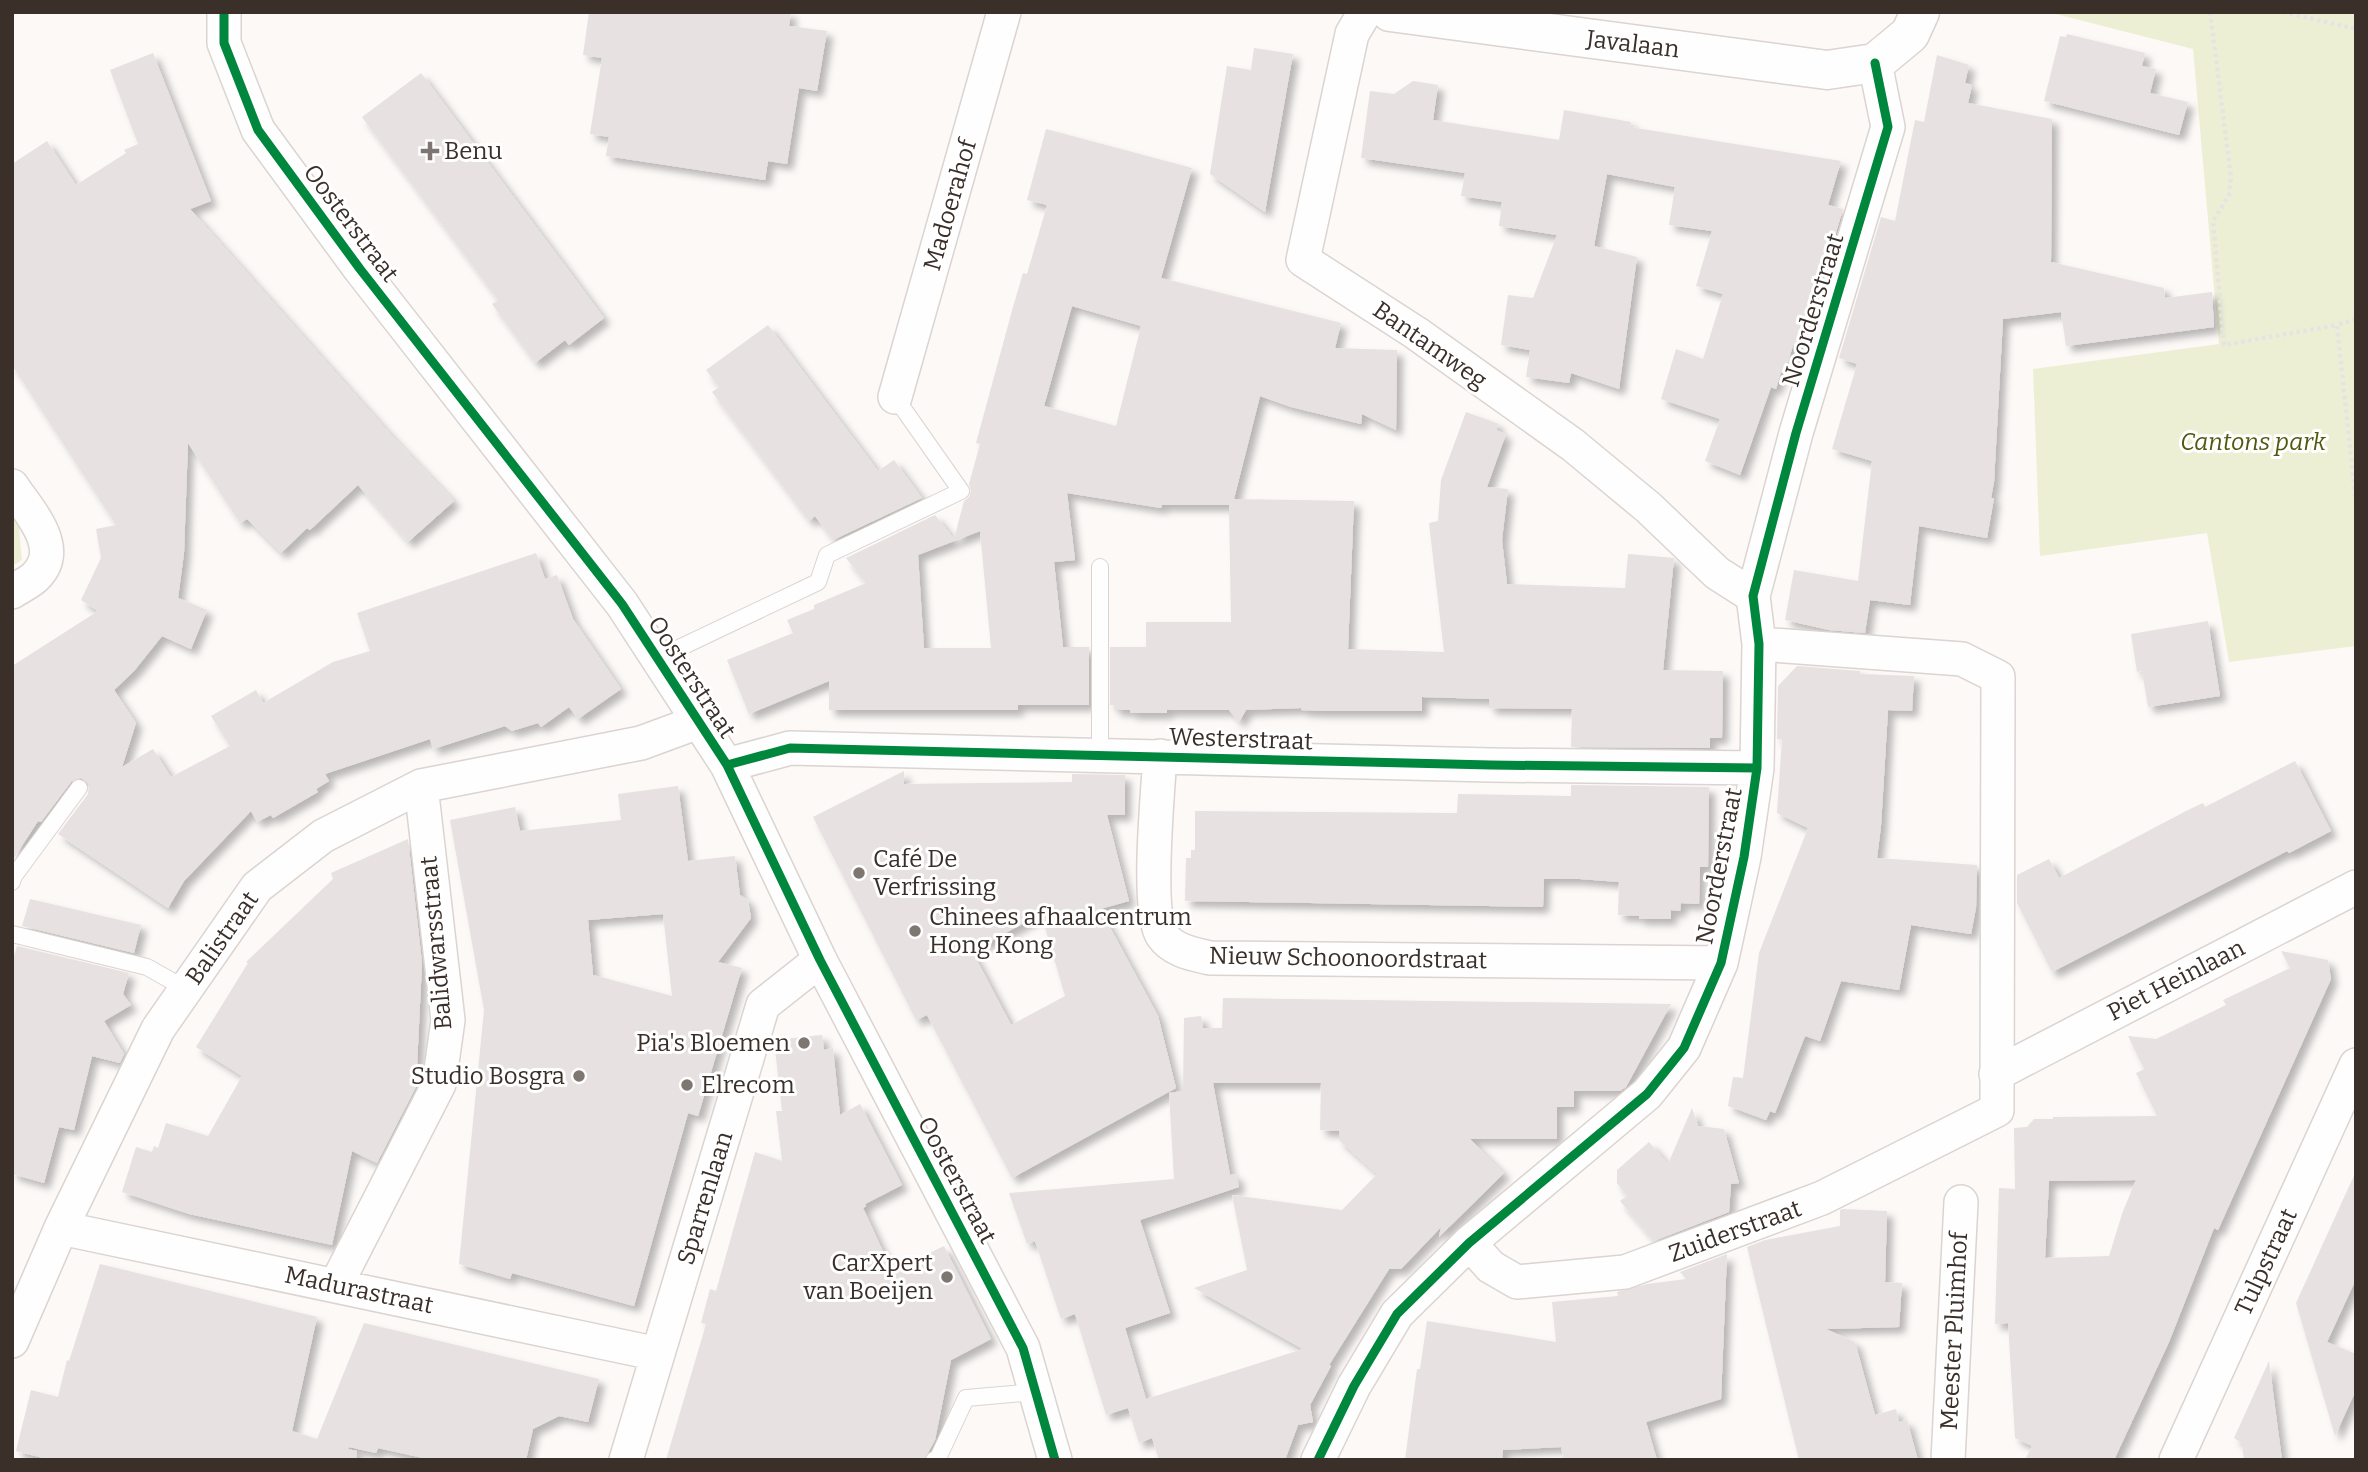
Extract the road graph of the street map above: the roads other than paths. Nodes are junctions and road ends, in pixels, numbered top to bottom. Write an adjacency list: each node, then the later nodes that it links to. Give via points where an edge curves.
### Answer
1 (224, 12): 13 (street, Oosterstraat, via 224,43 258,130 360,269 622,604)
2 (1004, 12): 7 (street, Madoerahof)
3 (1366, 12): 11 (street, Bantamweg, via 1352,34 1303,260 1416,332 1573,445 1717,572)
4 (1390, 12): 6 (main road, Javalaan, via 1827,70)
5 (1920, 12): 6 (main road, via 1910,34)
6 (1875, 63): 11 (street, Noorderstraat, via 1888,127)
7 (895, 397): 13 (lane, via 961,491 827,555 818,582)
8 (12, 486): 10 (street, via 47,540 47,559 36,577)
9 (1100, 567): 15 (lane)
10 (12, 592)
11 (1753, 596): 12 (street, Noorderstraat)
12 (1759, 644): 18 (street, Noorderstraat); 28 (street, via 1962,659 1998,677)
13 (656, 659): 14 (street, Oosterstraat)
14 (698, 722): 17 (street, Oosterstraat); 19 (street, Balistraat, via 641,743)
15 (1100, 754): 16 (street, Westerstraat); 17 (street, Westerstraat, via 790,748)
16 (1160, 755): 18 (street, Westerstraat); 25 (street, Nieuw Schoonoordstraat, via 1153,906 1162,935 1182,951 1210,958)
17 (727, 765): 24 (street, Oosterstraat)
18 (1757, 768): 25 (street, Noorderstraat)
19 (421, 786): 26 (street, Balistraat, via 323,836 257,887); 32 (street, Balidwarsstraat, via 448,1020 439,1084)
20 (79, 788): 21 (lane)
21 (12, 882)
22 (2353, 897): 28 (street, Piet Heinlaan)
23 (12, 934): 26 (lane, via 147,967)
24 (821, 960): 34 (street, Sparrenlaan, via 763,1005); 35 (street, Oosterstraat, via 1023,1348)
25 (1721, 963): 31 (street, Noorderstraat, via 1684,1048 1647,1094)
26 (186, 989): 30 (street, Balistraat, via 158,1029)
27 (2356, 1065): 41 (street, Tulpstraat)
28 (1996, 1074): 31 (street, Zuiderstraat, via 1997,1110 1822,1198 1625,1272 1517,1282 1491,1268)
29 (1961, 1202): 40 (street, Meester Pluimhof)
30 (61, 1228): 32 (street, Madurastraat); 33 (street, Balistraat)
31 (1469, 1243): 39 (street, Noorderstraat, via 1397,1314 1354,1386)
32 (336, 1285): 34 (street, Madurastraat)
33 (12, 1341)
34 (658, 1354): 36 (street, Sparrenlaan)
35 (1036, 1392): 37 (lane, via 966,1398); 38 (street, Oosterstraat)
36 (625, 1460)
37 (934, 1460)
38 (1055, 1460)
39 (1318, 1460)
40 (1948, 1460)
41 (2176, 1460)

